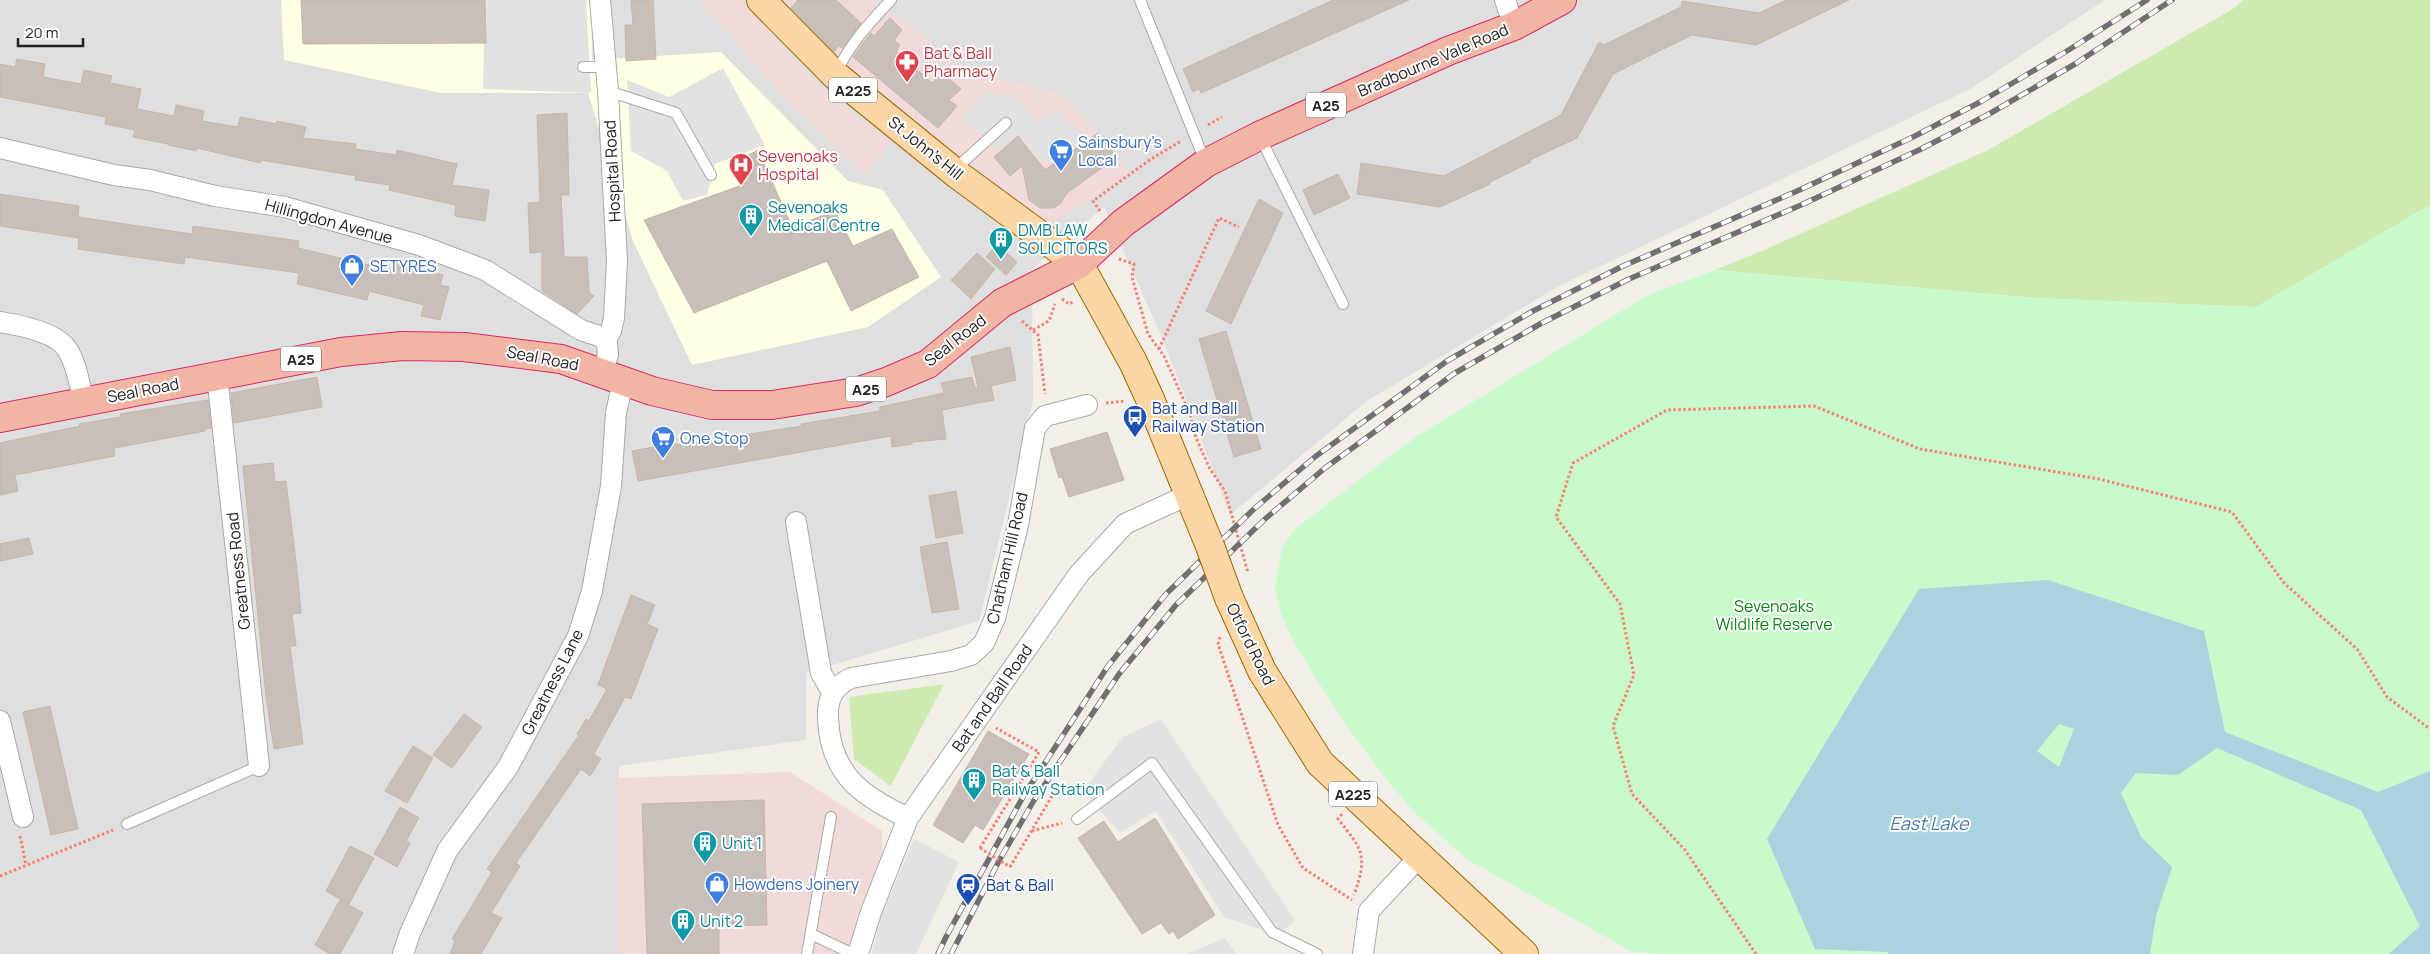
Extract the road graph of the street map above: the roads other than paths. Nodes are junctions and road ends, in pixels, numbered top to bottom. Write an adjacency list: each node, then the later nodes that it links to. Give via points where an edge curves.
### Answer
1 (600, 0): 9 (street, Hospital Road)
2 (761, 0): 10 (main road, St John's Hill / A225)
3 (891, 0): 10 (lane, via 847,50)
4 (1140, 0): 15 (lane)
5 (1505, 0): 7 (street)
6 (1562, 0): 7 (highway, Bradbourne Vale Road / A25)
7 (1514, 26): 13 (highway, Bradbourne Vale Road / A25, via 1448,51)
8 (584, 67): 9 (lane)
9 (606, 67): 11 (street, Hospital Road)
10 (835, 75): 16 (main road, St John's Hill / A225)
11 (608, 91): 17 (lane, via 676,114); 21 (street, Hospital Road, via 617,261 614,318)
12 (1006, 123): 16 (lane)
13 (1259, 136): 15 (highway, Bradbourne Vale Road / A25); 19 (lane)
14 (0, 148): 21 (street, Hillingdon Avenue, via 215,196 285,206 419,245 485,270 581,330)
15 (1206, 163): 18 (highway, Bradbourne Vale Road / A25, via 1123,223)
16 (953, 171): 18 (main road, St John's Hill / A225)
17 (711, 175)
18 (1079, 264): 23 (highway, Seal Road / A25, via 1002,303 928,364 879,385 840,396 772,405 723,406 676,399); 27 (main road, Otford Road / A225, via 1133,362)
19 (1343, 304)
20 (0, 322): 24 (street, via 47,334 67,348)
21 (605, 340): 23 (street)
22 (217, 376): 23 (highway, Seal Road / A25, via 341,352 431,346 491,349 561,359); 24 (highway, Seal Road / A25); 31 (street, Greatness Road)
23 (613, 377): 40 (street, Greatness Lane, via 616,413 611,486 592,591 578,636 508,767 447,851)
24 (84, 401): 26 (highway, Seal Road / A25)
25 (1087, 405): 29 (street, Chatham Hill Road, via 1047,415 1040,420 1033,435 1018,525 995,618 984,643 964,658 854,677)
26 (0, 418)
27 (1190, 494): 34 (street, Bat and Ball Road, via 1125,524 1079,574); 37 (main road, Otford Road / A225, bridge, via 1228,598 1262,672 1320,763)
28 (796, 522): 29 (street, via 820,671)
29 (832, 692): 34 (street, via 828,702 828,724 838,765 864,794)
30 (0, 720): 32 (street)
31 (258, 766): 36 (lane)
32 (23, 817)
33 (831, 817): 38 (lane)
34 (908, 818): 43 (street, Bat and Ball Road)
35 (1078, 819): 44 (lane, via 1152,763 1272,932)
36 (127, 824)
37 (1420, 856): 39 (street, via 1361,906); 45 (main road, Otford Road / A225)
38 (811, 934): 41 (lane); 42 (lane)
39 (1363, 953)
40 (403, 954)
41 (807, 954)
42 (853, 954)
43 (858, 954)
44 (1317, 954)
45 (1524, 954)

